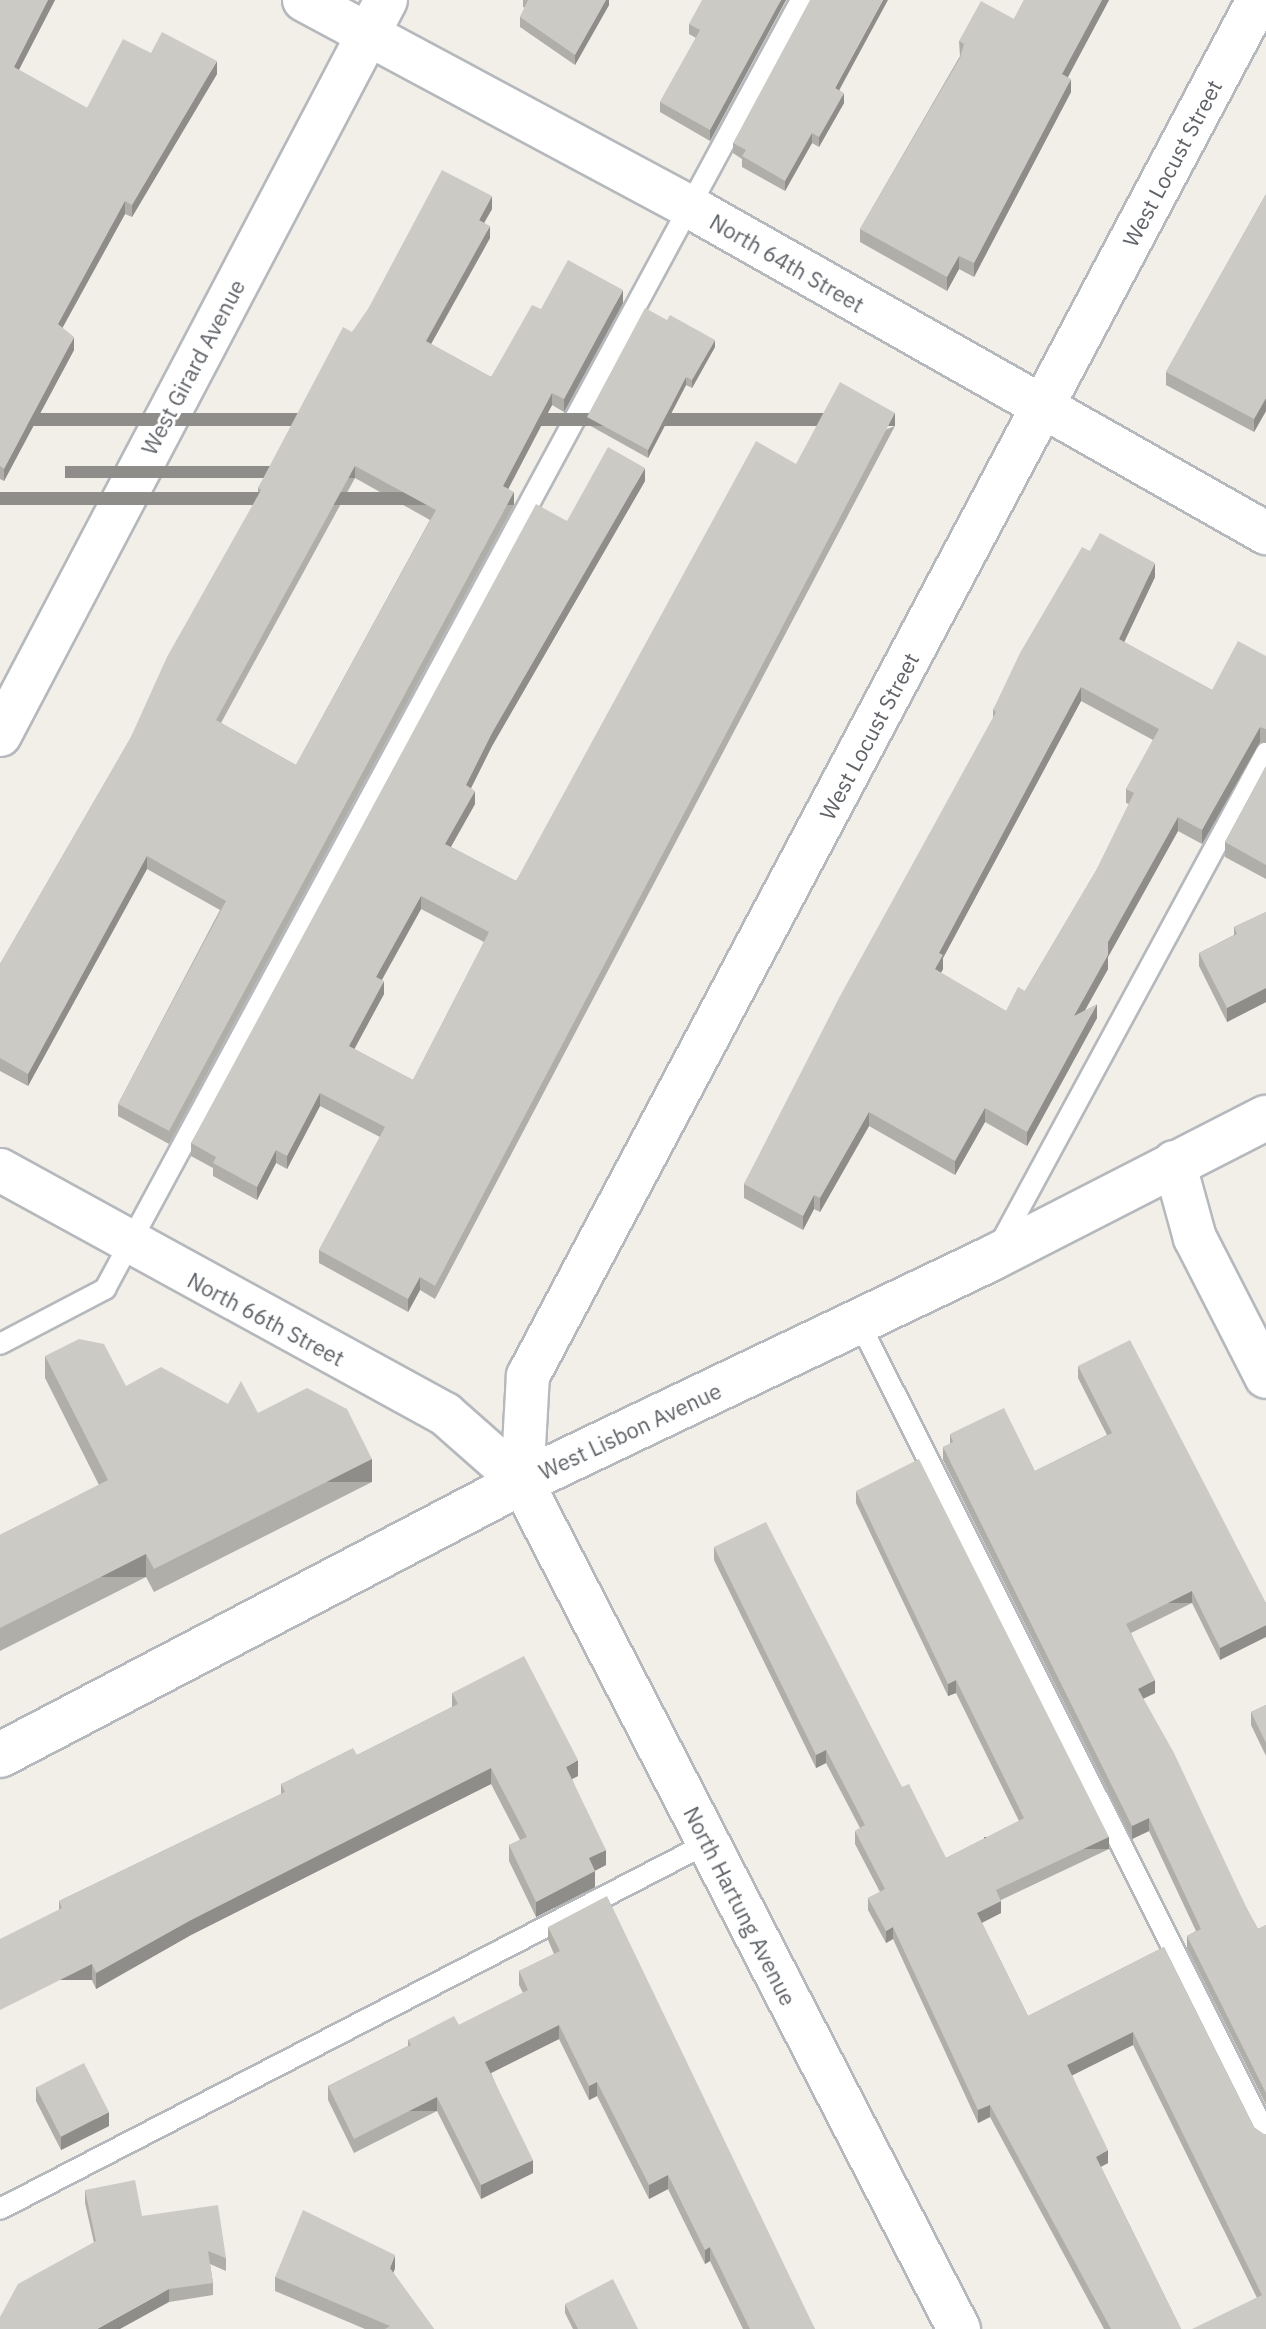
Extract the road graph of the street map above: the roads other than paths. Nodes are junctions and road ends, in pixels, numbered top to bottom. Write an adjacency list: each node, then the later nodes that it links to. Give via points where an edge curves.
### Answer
1 (304, 0): 4 (street, North 64th Street)
2 (801, 0): 5 (lane)
3 (1258, 0): 6 (street, West Locust Street)
4 (377, 18): 5 (street, North 64th Street); 8 (street, West Girard Avenue)
5 (692, 208): 6 (street, North 64th Street); 13 (lane)
6 (1043, 409): 7 (street, North 64th Street); 18 (street, West Locust Street, via 528,1376)
7 (1266, 533)
8 (0, 735)
9 (1266, 753): 14 (lane)
10 (1266, 1118): 11 (main road, West Lisbon Avenue)
11 (1174, 1162): 14 (main road, West Lisbon Avenue); 17 (street, via 1195,1238)
12 (0, 1170): 13 (street, North 66th Street)
13 (129, 1245): 16 (lane, via 105,1289); 18 (street, North 66th Street, via 445,1414)
14 (992, 1258): 15 (main road, West Lisbon Avenue)
15 (859, 1322): 18 (main road, West Lisbon Avenue); 21 (lane)
16 (0, 1344)
17 (1266, 1377)
18 (522, 1482): 19 (main road, West Lisbon Avenue); 20 (street, North Hartung Avenue)
19 (0, 1755)
20 (708, 1843): 22 (lane); 23 (street, North Hartung Avenue)
21 (1266, 2134)
22 (0, 2209)
23 (959, 2329)

